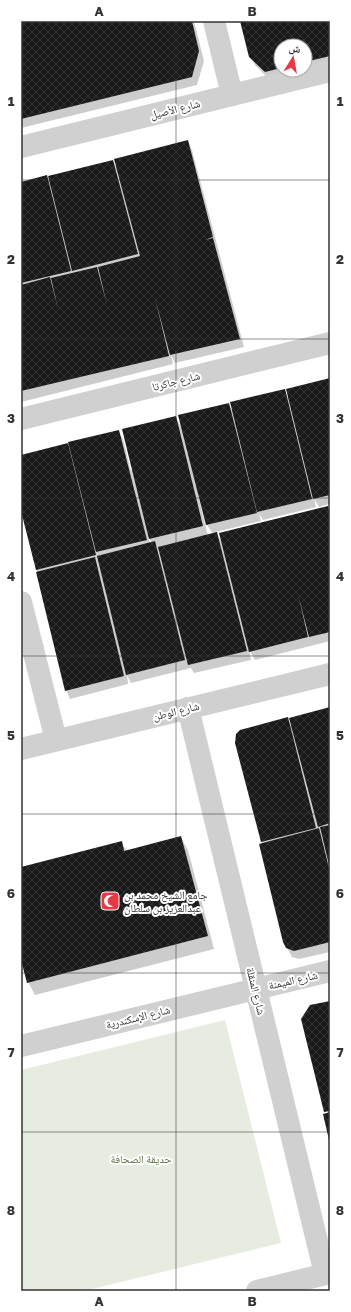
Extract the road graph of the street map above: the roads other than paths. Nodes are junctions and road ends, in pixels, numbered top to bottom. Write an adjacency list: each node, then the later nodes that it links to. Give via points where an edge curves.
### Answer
1 (214, 21): 3 (street)
2 (330, 71): 3 (street, شارع الأصيل)
3 (232, 95): 4 (street, شارع الأصيل)
4 (21, 147)
5 (330, 343): 6 (street, شارع جاكرتا)
6 (21, 419)
7 (21, 602): 10 (street)
8 (330, 674): 9 (street, شارع الوطن)
9 (188, 708): 10 (street, شارع الوطن); 13 (street, شارع المنقلة)
10 (56, 740): 11 (street, شارع الوطن)
11 (21, 749)
12 (330, 971): 13 (street, شارع الميمنة)
13 (256, 989): 14 (street, شارع الإسكندرية); 15 (street, شارع المنقلة)
14 (21, 1046)
15 (327, 1274): 16 (street)
16 (257, 1291)

